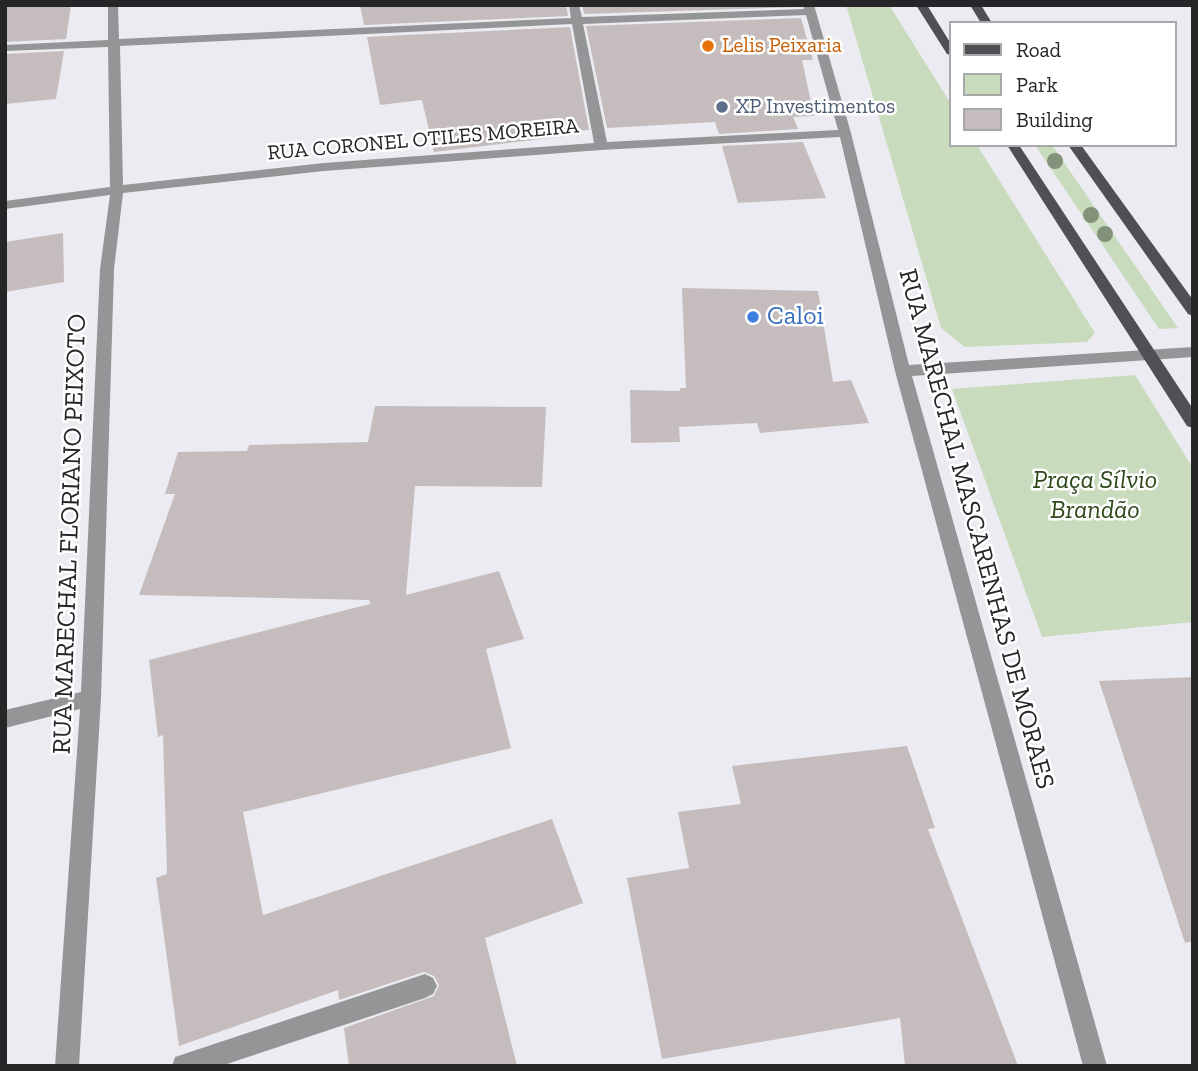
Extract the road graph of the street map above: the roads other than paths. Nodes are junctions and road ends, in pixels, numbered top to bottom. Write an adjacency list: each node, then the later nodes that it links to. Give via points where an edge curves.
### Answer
1 (113, 5): 8 (street, RUA MARECHAL FLORIANO PEIXOTO)
2 (574, 5): 6 (street)
3 (921, 5): 10 (main road)
4 (975, 5): 7 (main road)
5 (809, 9): 6 (street); 11 (street, RUA MARECHAL MASCARENHAS DE MORAES)
6 (576, 20): 8 (street); 12 (street)
7 (986, 21)
8 (113, 41): 9 (street); 15 (street, RUA MARECHAL FLORIANO PEIXOTO)
9 (5, 48)
10 (950, 50)
11 (845, 134): 12 (street, RUA CORONEL OTILES MOREIRA); 20 (street, RUA MARECHAL MASCARENHAS DE MORAES)
12 (601, 146): 15 (street, RUA CORONEL OTILES MOREIRA, via 324,167)
13 (1014, 147): 19 (main road)
14 (1075, 147): 17 (main road)
15 (117, 190): 16 (street, RUA CORONEL OTILES MOREIRA); 22 (street, RUA MARECHAL FLORIANO PEIXOTO, via 107,269)
16 (5, 205)
17 (1193, 311)
18 (1193, 352): 19 (street)
19 (1151, 355): 20 (street); 21 (main road)
20 (903, 371): 27 (street, RUA MARECHAL MASCARENHAS DE MORAES)
21 (1193, 422)
22 (91, 698): 23 (street); 25 (street, RUA MARECHAL FLORIANO PEIXOTO)
23 (5, 719)
24 (425, 986): 26 (street)
25 (67, 1066)
26 (184, 1066)
27 (1096, 1066)

